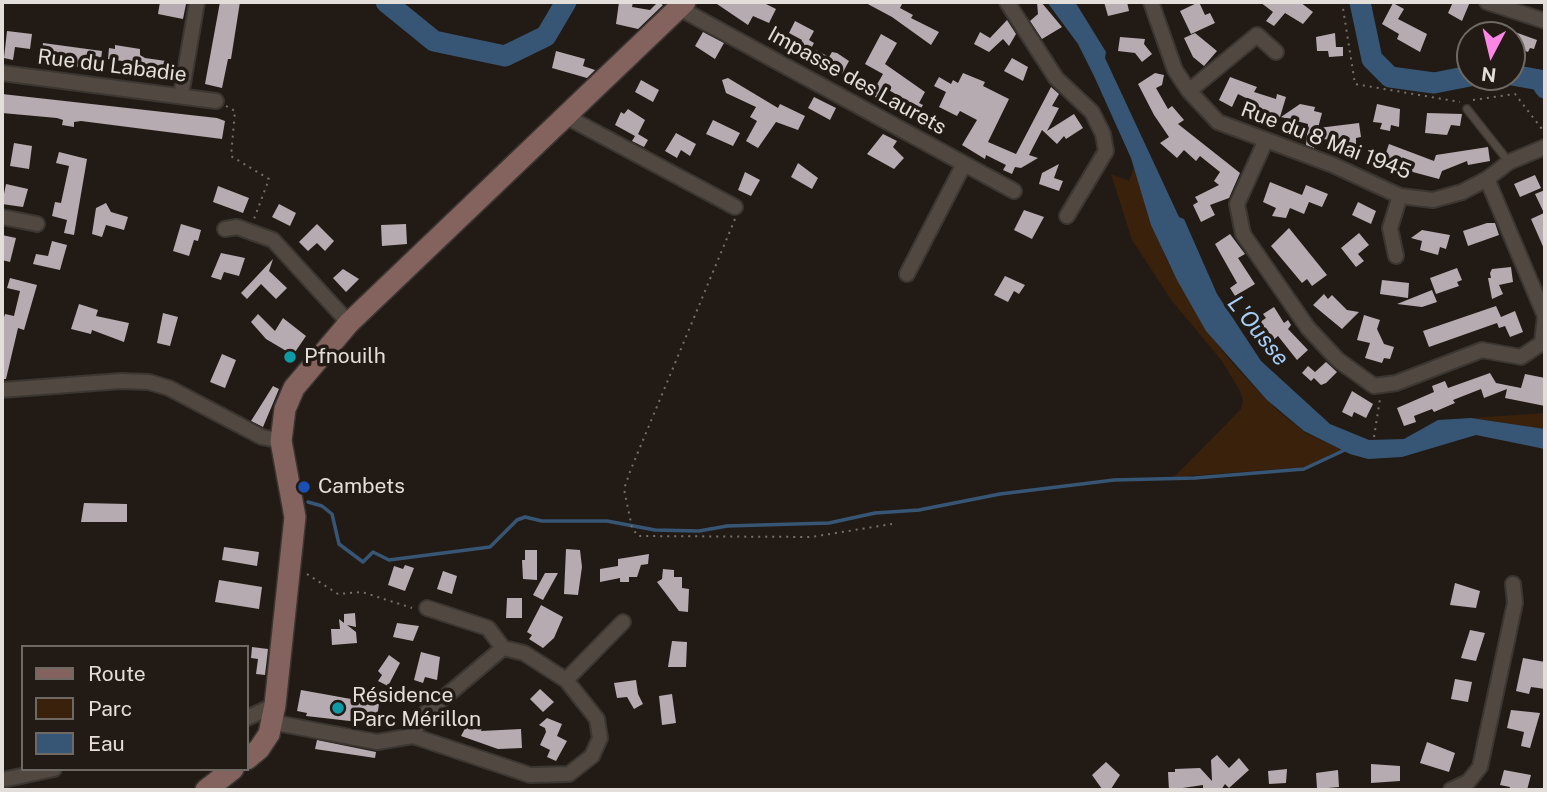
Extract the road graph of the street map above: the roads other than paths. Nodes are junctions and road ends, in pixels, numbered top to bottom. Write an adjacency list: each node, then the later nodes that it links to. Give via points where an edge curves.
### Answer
1 (197, 2): 10 (street)
2 (1007, 2): 22 (street, via 1056,78 1092,111 1103,134 1106,151)
3 (1151, 2): 9 (street, Rue du 8 Mai 1945, via 1175,69)
4 (1488, 2): 6 (street)
5 (682, 5): 13 (street); 17 (street, Impasse des Laurets)
6 (1545, 21)
7 (1276, 51): 9 (street, via 1257,35)
8 (2, 73): 10 (street, Rue du Labadie)
9 (1188, 91): 14 (street, Rue du 8 Mai 1945, via 1218,122)
10 (181, 95): 11 (street, Rue du Labadie)
11 (216, 101)
12 (1467, 109): 16 (lane)
13 (567, 117): 21 (street); 28 (street)
14 (1265, 142): 18 (street, via 1237,204 1243,234 1308,328 1338,360 1374,386 1396,383 1482,350 1521,357 1542,343 1545,316); 20 (street, Rue du 8 Mai 1945, via 1334,165)
15 (1545, 147): 16 (street, Rue du 8 Mai 1945)
16 (1509, 162): 18 (street, Rue du 8 Mai 1945)
17 (964, 163): 19 (street, Impasse des Laurets); 27 (street)
18 (1487, 179): 20 (street, Rue du 8 Mai 1945, via 1433,200)
19 (1014, 191)
20 (1400, 196): 26 (street, via 1390,229)
21 (735, 207)
22 (1067, 216)
23 (2, 217): 24 (street)
24 (37, 224)
25 (225, 229): 28 (street, via 237,227 273,240)
26 (1396, 256)
27 (907, 274)
28 (349, 323): 30 (street, via 294,388 285,409)
29 (2, 390): 30 (street, via 149,382 262,437)
30 (281, 440): 36 (street, via 295,517)
31 (1513, 584): 44 (street, via 1514,604 1480,767 1468,782)
32 (427, 608): 34 (street, via 488,628)
33 (623, 622): 35 (street)
34 (503, 648): 35 (street, via 524,653); 38 (street, via 420,718)
35 (566, 680): 38 (street, via 597,719 600,738 592,756 569,774 530,775)
36 (273, 714): 37 (street); 38 (street, via 377,742); 39 (street, via 259,749)
37 (248, 718)
38 (413, 736)
39 (248, 758)
40 (45, 771): 42 (street)
41 (230, 771): 43 (street)
42 (2, 780)
43 (206, 790)
44 (1451, 790)

